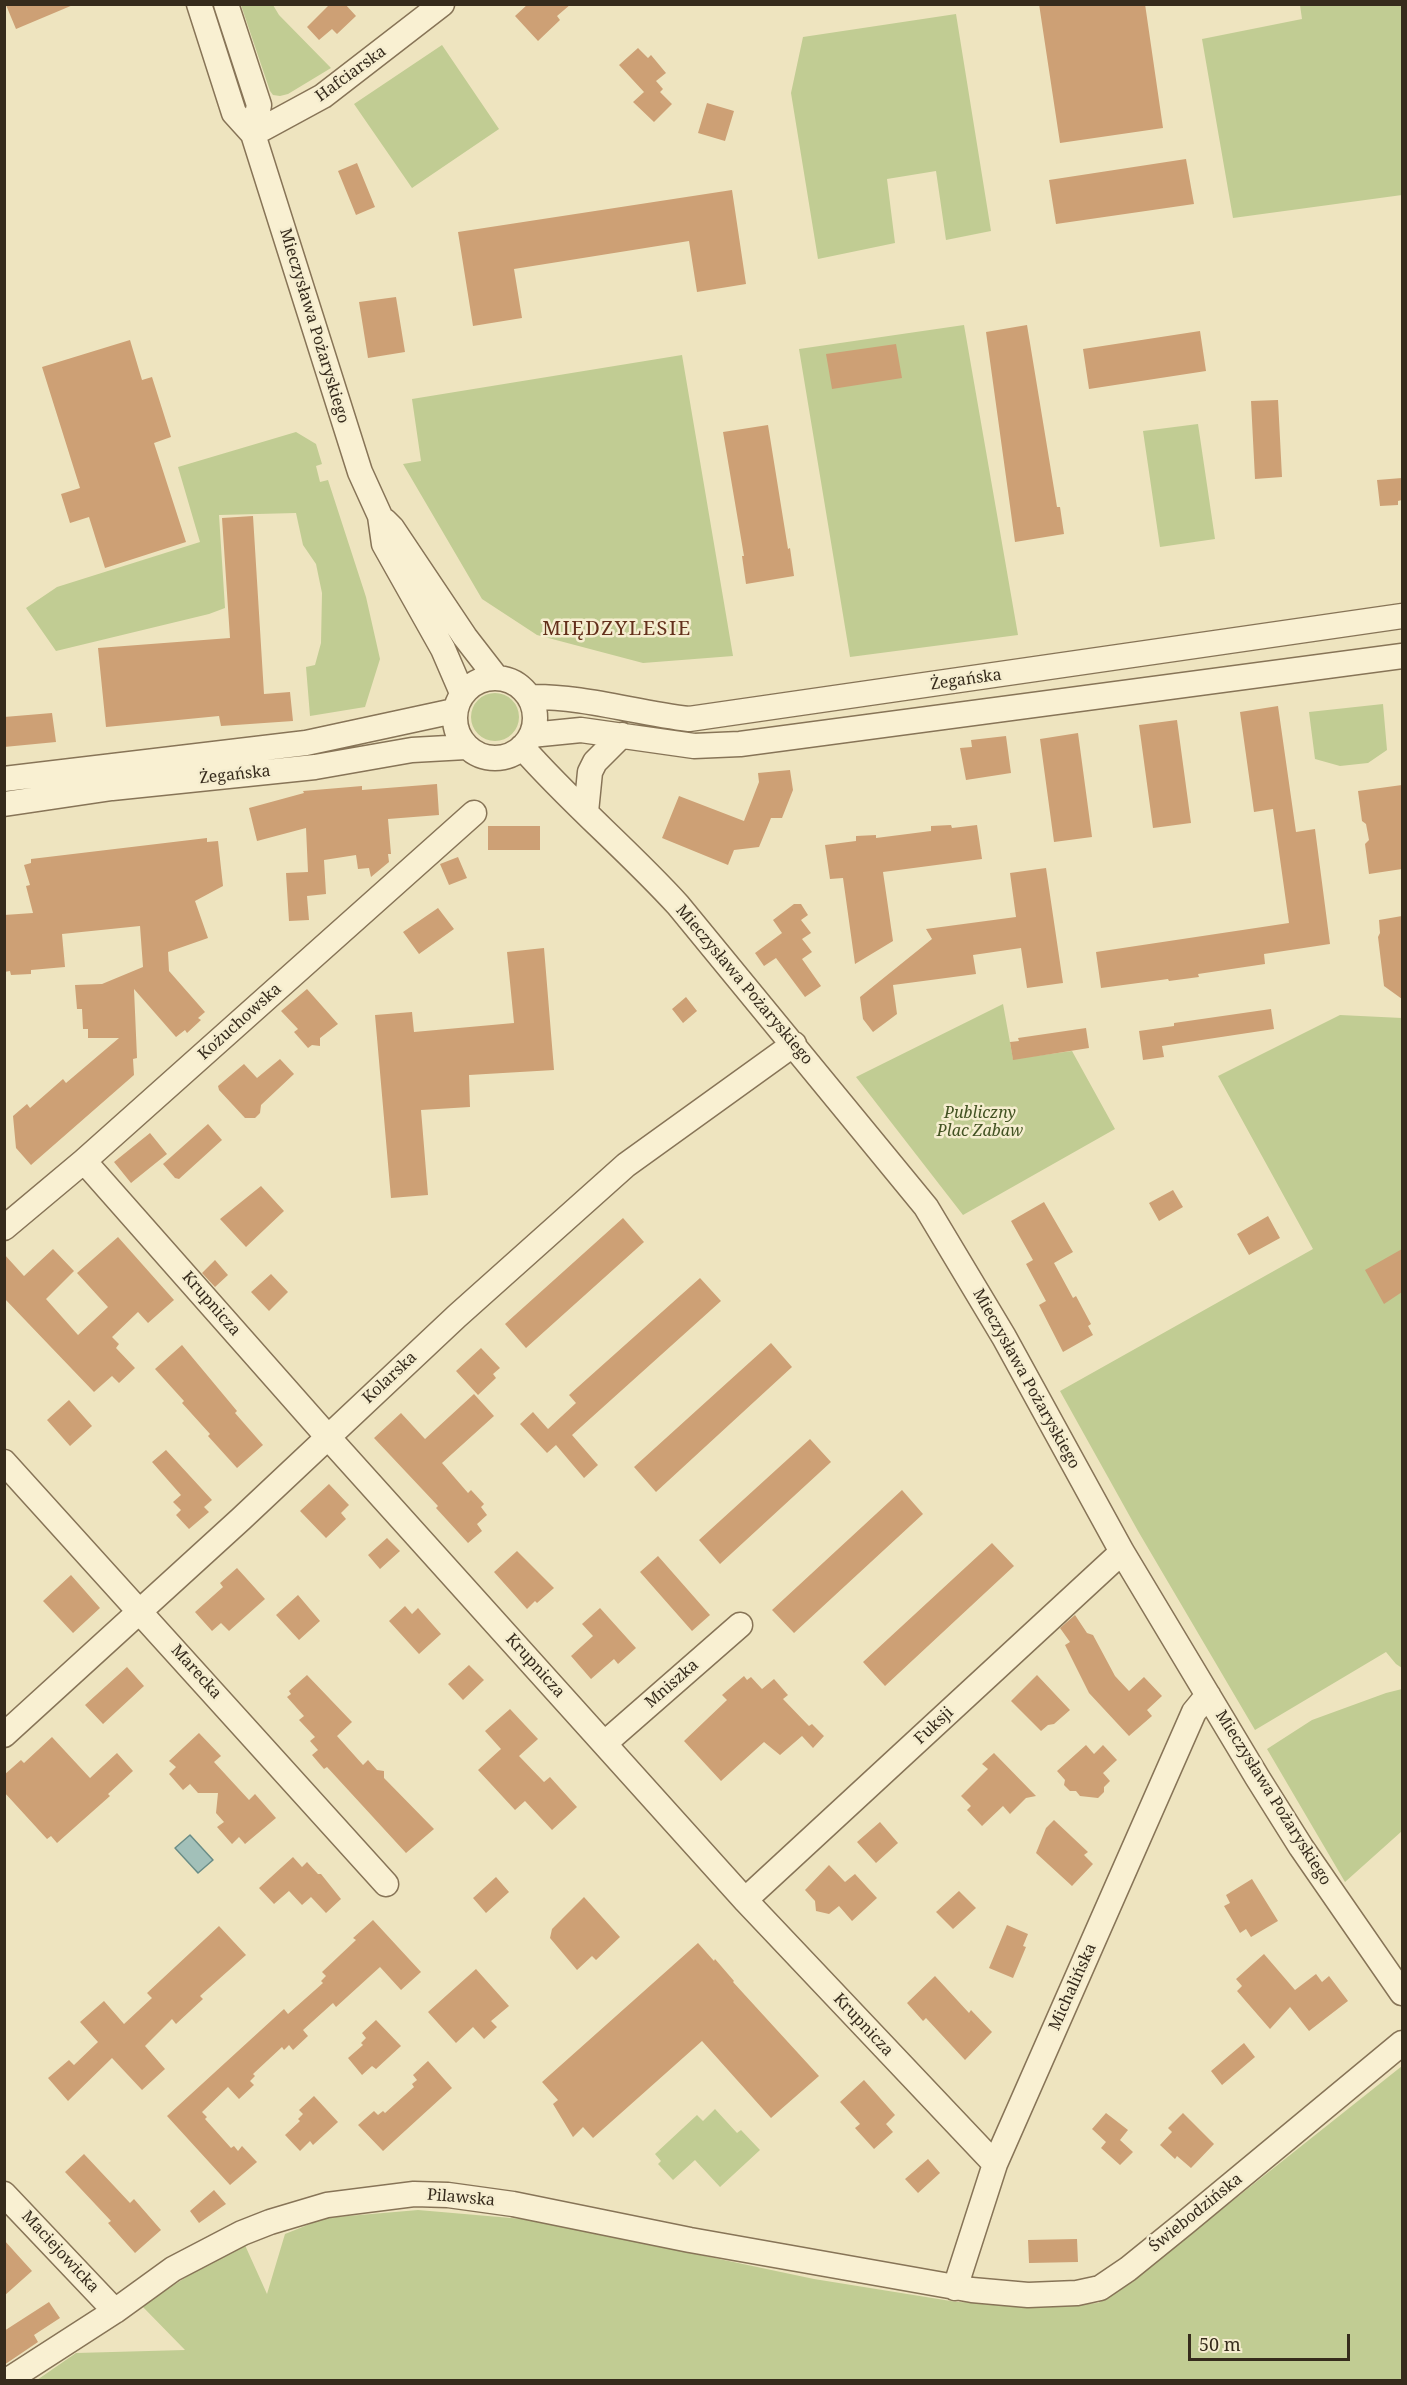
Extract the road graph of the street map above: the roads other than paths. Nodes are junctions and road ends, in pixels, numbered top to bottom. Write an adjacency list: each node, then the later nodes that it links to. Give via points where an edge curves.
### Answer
1 (199, 4): 4 (street, Mieczysława Pożaryskiego, via 234,113)
2 (226, 4): 4 (street, Mieczysława Pożaryskiego, via 259,105)
3 (442, 4): 4 (street, Hafciarska, via 323,96)
4 (253, 134): 5 (street, Mieczysława Pożaryskiego, via 360,472)
5 (380, 516): 8 (street, Mieczysława Pożaryskiego); 10 (street, Mieczysława Pożaryskiego, via 384,544 443,649)
6 (1402, 616): 9 (street, Żegańska, via 689,718 554,697)
7 (1402, 656): 11 (street, Żegańska, via 740,744 694,746)
8 (496, 677): 9 (street, via 516,683); 10 (street, via 477,681)
9 (530, 697): 12 (street, via 535,716)
10 (458, 702): 13 (street, via 456,730); 14 (street, Żegańska, via 306,743)
11 (622, 735): 12 (street, Żegańska, via 581,730); 17 (street, via 590,772)
12 (527, 741): 13 (street, via 512,754 494,758); 17 (street, Mieczysława Pożaryskiego, via 554,784)
13 (466, 747): 15 (street, Żegańska, via 412,750 315,767 112,788)
14 (4, 779)
15 (4, 804)
16 (474, 813): 19 (street, Kożuchowska)
17 (586, 813): 18 (street, Mieczysława Pożaryskiego, via 678,905)
18 (794, 1044): 21 (street, Kolarska, via 626,1165); 23 (street, Mieczysława Pożaryskiego, via 926,1207 1004,1337)
19 (84, 1161): 20 (street, Kożuchowska); 21 (street, Krupnicza)
20 (4, 1228)
21 (327, 1436): 24 (street, Kolarska); 28 (street, Krupnicza)
22 (4, 1462): 24 (street, Marecka)
23 (1122, 1552): 26 (street, Mieczysława Pożaryskiego); 30 (street, Fuksji)
24 (141, 1610): 27 (street, Kolarska); 29 (street, Marecka)
25 (740, 1625): 28 (street, Mniszka)
26 (1208, 1695): 31 (street, Mieczysława Pożaryskiego, via 1301,1847); 33 (street, Michalińska, via 1194,1712)
27 (4, 1735)
28 (605, 1743): 30 (street, Krupnicza)
29 (386, 1884)
30 (746, 1900): 33 (street, Krupnicza)
31 (1402, 1993)
32 (1402, 2043): 35 (street, Świebodzińska, via 1100,2288 1028,2295)
33 (995, 2164): 35 (street, Michalińska)
34 (4, 2194): 36 (street, Maciejowicka)
35 (955, 2288): 36 (street, Pilawska, via 513,2204 414,2194 327,2205 270,2222 172,2269)
36 (115, 2311): 37 (street, Pilawska)
37 (8, 2380)

